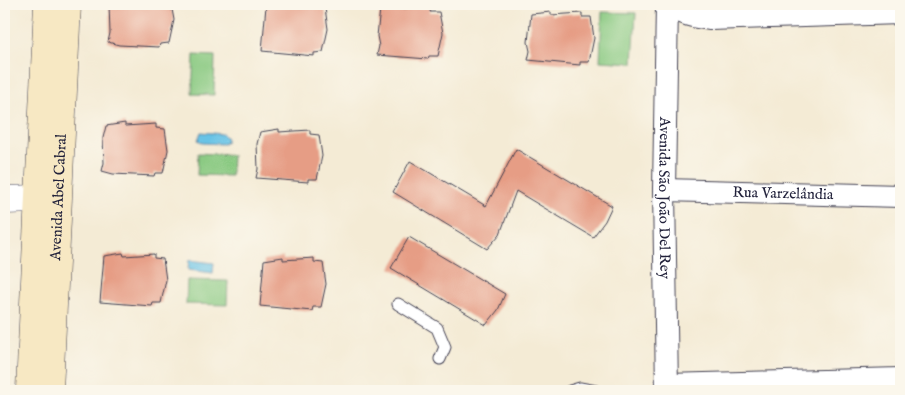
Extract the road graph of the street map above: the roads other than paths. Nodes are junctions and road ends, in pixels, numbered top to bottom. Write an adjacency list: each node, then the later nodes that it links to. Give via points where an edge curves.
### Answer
1 (48, 4): 8 (main road, Avenida Abel Cabral)
2 (68, 4): 11 (main road, Avenida Abel Cabral)
3 (668, 4): 4 (street, via 692,17); 6 (street, Avenida São João Del Rey)
4 (746, 12): 5 (street)
5 (901, 14)
6 (664, 190): 7 (street, Rua Varzelândia); 14 (street, Avenida São João Del Rey)
7 (901, 196)
8 (38, 199): 9 (street); 11 (main road, Avenida Abel Cabral)
9 (4, 200)
10 (398, 304): 12 (lane, via 437,328 445,348)
11 (42, 351): 15 (main road, Avenida Abel Cabral); 16 (main road, Avenida Abel Cabral)
12 (440, 359)
13 (901, 379): 14 (street)
14 (667, 388)
15 (30, 391)
16 (49, 391)
17 (570, 391): 18 (lane, via 580,388)
18 (596, 391)

